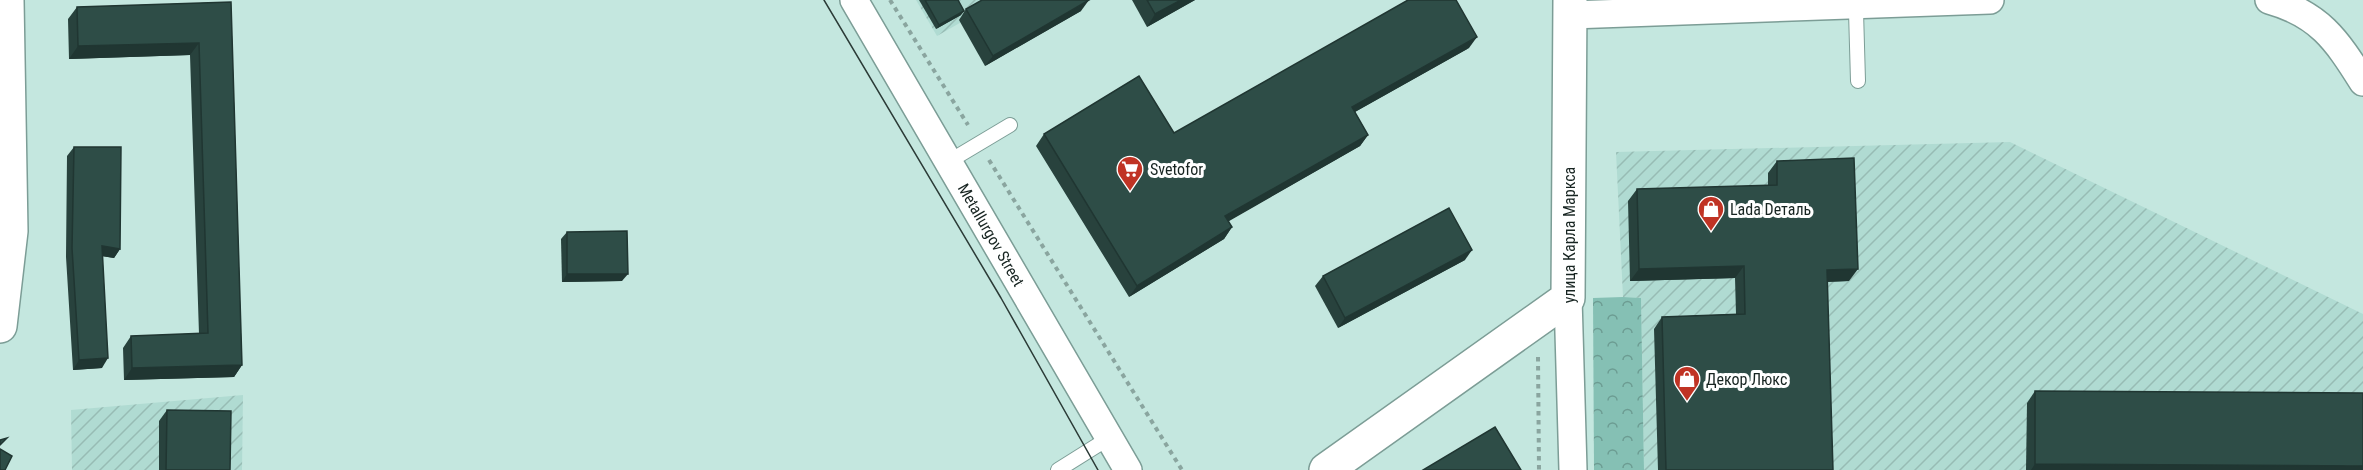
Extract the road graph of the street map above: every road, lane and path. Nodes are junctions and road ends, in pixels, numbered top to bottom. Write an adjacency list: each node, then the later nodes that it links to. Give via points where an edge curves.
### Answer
1 (7, 0): 15 (main road, via 11,231)
2 (854, 0): 12 (street, Metallurgov Street)
3 (890, 0): 11 (path)
4 (1990, 0): 6 (street)
5 (2284, 2): 9 (street, via 2313,19 2337,42)
6 (1854, 4): 7 (street); 8 (lane)
7 (1571, 8): 13 (main road, улица Карла Маркса)
8 (1858, 81)
9 (2363, 82)
10 (1010, 125): 11 (lane)
11 (979, 144): 12 (lane); 19 (path)
12 (948, 162): 16 (street, Metallurgov Street)
13 (1568, 298): 14 (main road); 22 (street, улица Карла Маркса)
14 (1538, 320): 20 (main road); 21 (path)
15 (0, 326)
16 (1109, 438): 17 (lane); 18 (street, Metallurgov Street)
17 (1058, 470)
18 (1128, 470)
19 (1182, 470)
20 (1326, 470)
21 (1539, 470)
22 (1573, 470)

